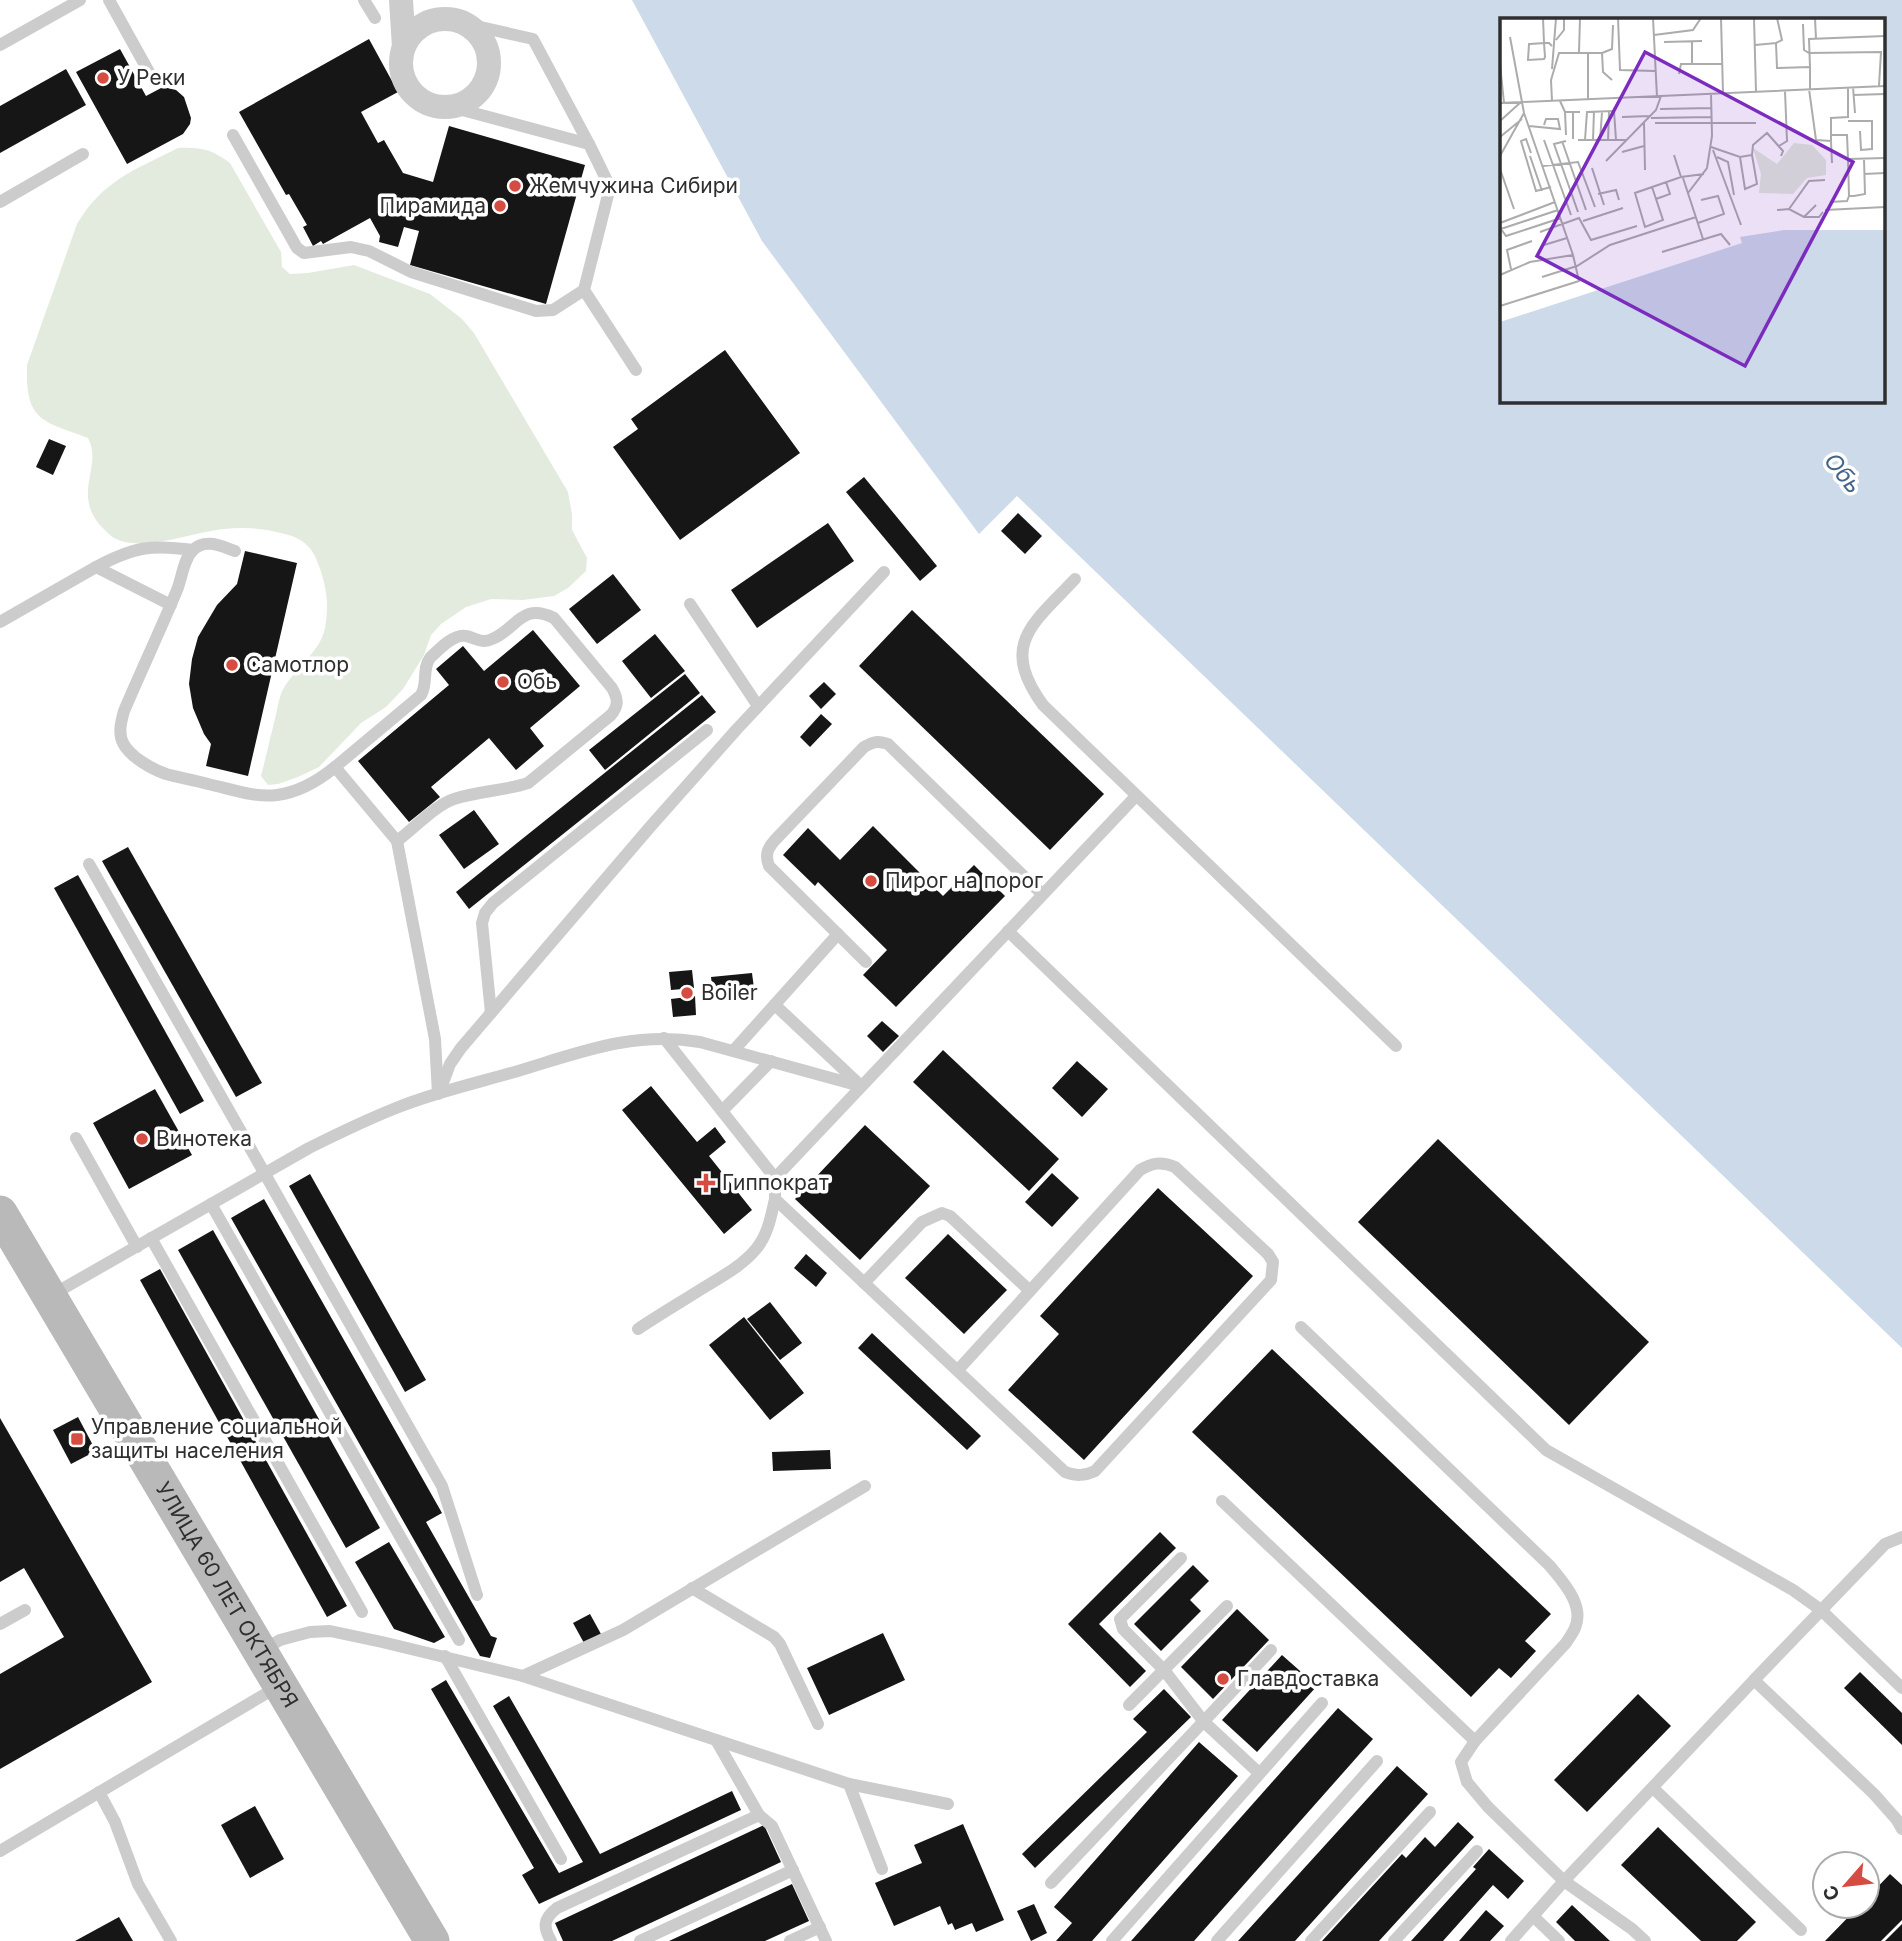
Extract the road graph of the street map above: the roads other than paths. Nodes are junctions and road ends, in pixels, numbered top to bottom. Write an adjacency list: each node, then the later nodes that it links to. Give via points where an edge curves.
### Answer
1 (80, 0): 7 (lane)
2 (109, 0): 9 (lane)
3 (365, 0): 6 (lane)
4 (401, 0): 8 (street)
5 (455, 15): 8 (street, via 418,27); 10 (street, via 478,33 489,58 484,84 464,103); 12 (lane, via 533,39)
6 (375, 18)
7 (0, 46)
8 (404, 47): 10 (street, via 401,60 406,85 425,103)
9 (150, 74)
10 (451, 107): 12 (lane)
11 (233, 135): 15 (lane, via 304,253 351,247 369,251 411,272 536,311 553,310)
12 (589, 144): 15 (lane, via 610,187)
13 (83, 154): 14 (lane)
14 (0, 202)
15 (584, 290): 16 (lane)
16 (636, 370)
17 (194, 550): 18 (lane, via 215,544); 19 (lane, via 137,549); 23 (lane)
18 (234, 551)
19 (96, 567): 23 (lane); 24 (lane)
20 (884, 572): 25 (lane)
21 (1074, 579): 30 (lane, via 1030,627 1024,639 1024,672 1043,705)
22 (690, 604): 25 (lane)
23 (170, 605): 29 (lane, via 124,711 120,728 127,750 165,774 258,795 296,791)
24 (0, 622)
25 (758, 706): 28 (lane)
26 (707, 730): 27 (lane)
27 (689, 745): 28 (lane); 38 (lane, via 492,903 482,923)
28 (706, 764): 38 (lane)
29 (335, 767): 31 (lane); 31 (lane, via 421,695 429,659 452,639 460,635 489,641 524,615 554,618 612,688 617,708 611,715 528,783 453,799)
30 (1136, 796): 33 (lane); 40 (lane)
31 (397, 841): 44 (lane, via 435,1039)
32 (89, 864): 47 (lane)
33 (1042, 894): 34 (lane); 35 (lane, via 888,744 873,742 775,840 766,857 769,866)
34 (1007, 931): 43 (lane); 68 (lane, via 1546,1450)
35 (838, 934): 36 (lane); 37 (lane)
36 (866, 962)
37 (775, 1005): 41 (lane); 43 (lane)
38 (491, 1013): 44 (lane, via 450,1064)
39 (664, 1038): 41 (lane); 44 (lane, via 606,1045); 45 (lane)
40 (1396, 1046)
41 (734, 1050): 42 (lane)
42 (771, 1061): 43 (lane); 45 (lane)
43 (860, 1086): 48 (lane)
44 (438, 1094): 47 (lane, via 350,1128)
45 (722, 1111): 48 (lane)
46 (76, 1138): 53 (lane)
47 (266, 1173): 50 (lane); 65 (lane, via 442,1486)
48 (775, 1178): 49 (lane)
49 (775, 1199): 54 (lane); 58 (lane, via 763,1238 745,1260)
50 (211, 1204): 52 (lane); 71 (lane)
51 (1, 1217): 56 (main road, УЛИЦА 60 ЛЕТ ОКТЯБРЯ)
52 (151, 1238): 53 (lane); 69 (lane)
53 (136, 1247): 56 (lane)
54 (864, 1283): 55 (lane, via 922,1222 942,1213); 59 (lane)
55 (1030, 1291): 59 (lane); 59 (lane, via 1140,1170 1152,1163 1175,1167 1273,1262 1270,1280 1095,1471 1087,1474 1065,1472)
56 (49, 1296): 73 (main road, УЛИЦА 60 ЛЕТ ОКТЯБРЯ)
57 (1301, 1327): 85 (lane, via 1569,1588 1577,1609 1577,1626)
58 (638, 1329)
59 (958, 1370)
60 (865, 1486): 64 (lane)
61 (1222, 1501): 85 (lane)
62 (1902, 1537): 68 (lane, via 1885,1544)
63 (1181, 1558): 75 (lane, via 1120,1619 1123,1629)
64 (692, 1588): 76 (lane, via 623,1630); 83 (lane, via 774,1637)
65 (477, 1595)
66 (1227, 1606): 75 (lane)
67 (25, 1610): 70 (lane)
68 (1821, 1610): 77 (lane); 79 (lane)
69 (362, 1612)
70 (0, 1624)
71 (459, 1640)
72 (1271, 1650): 82 (lane)
73 (261, 1651): 74 (lane, via 293,1635 330,1632); 78 (main road, УЛИЦА 60 ЛЕТ ОКТЯБРЯ)
74 (445, 1657): 76 (lane); 97 (lane)
75 (1164, 1670): 81 (lane); 82 (lane)
76 (523, 1675): 84 (lane)
77 (1754, 1680): 89 (lane); 94 (lane, via 1874,1794)
78 (281, 1685): 90 (lane); 106 (main road, УЛИЦА 60 ЛЕТ ОКТЯБРЯ)
79 (1902, 1688)
80 (1322, 1703): 87 (lane)
81 (1129, 1705)
82 (1205, 1722): 87 (lane); 101 (lane)
83 (818, 1724)
84 (716, 1740): 88 (lane); 93 (lane)
85 (1475, 1741): 100 (lane, via 1461,1762 1467,1782)
86 (1377, 1761): 112 (lane)
87 (1259, 1773): 111 (lane)
88 (849, 1784): 91 (lane); 99 (lane)
89 (1653, 1788): 100 (lane); 104 (lane)
90 (99, 1792): 95 (lane); 105 (lane, via 138,1884)
91 (948, 1804)
92 (1430, 1812): 113 (lane)
93 (759, 1815): 98 (lane, via 772,1826); 107 (lane, via 556,1908 545,1920)
94 (1902, 1829)
95 (0, 1851)
96 (1477, 1851): 114 (lane)
97 (561, 1859)
98 (793, 1870): 103 (lane); 108 (lane)
99 (882, 1870)
100 (1564, 1881): 102 (lane); 117 (lane)
101 (1051, 1883)
102 (1533, 1916): 115 (lane); 116 (lane)
103 (820, 1927): 109 (lane); 110 (lane)
104 (1801, 1930)
105 (171, 1941)
106 (432, 1941)
107 (551, 1941)
108 (640, 1941)
109 (789, 1941)
110 (826, 1941)
111 (1112, 1941)
112 (1217, 1941)
113 (1311, 1941)
114 (1394, 1941)
115 (1511, 1941)
116 (1559, 1941)
117 (1644, 1941)

